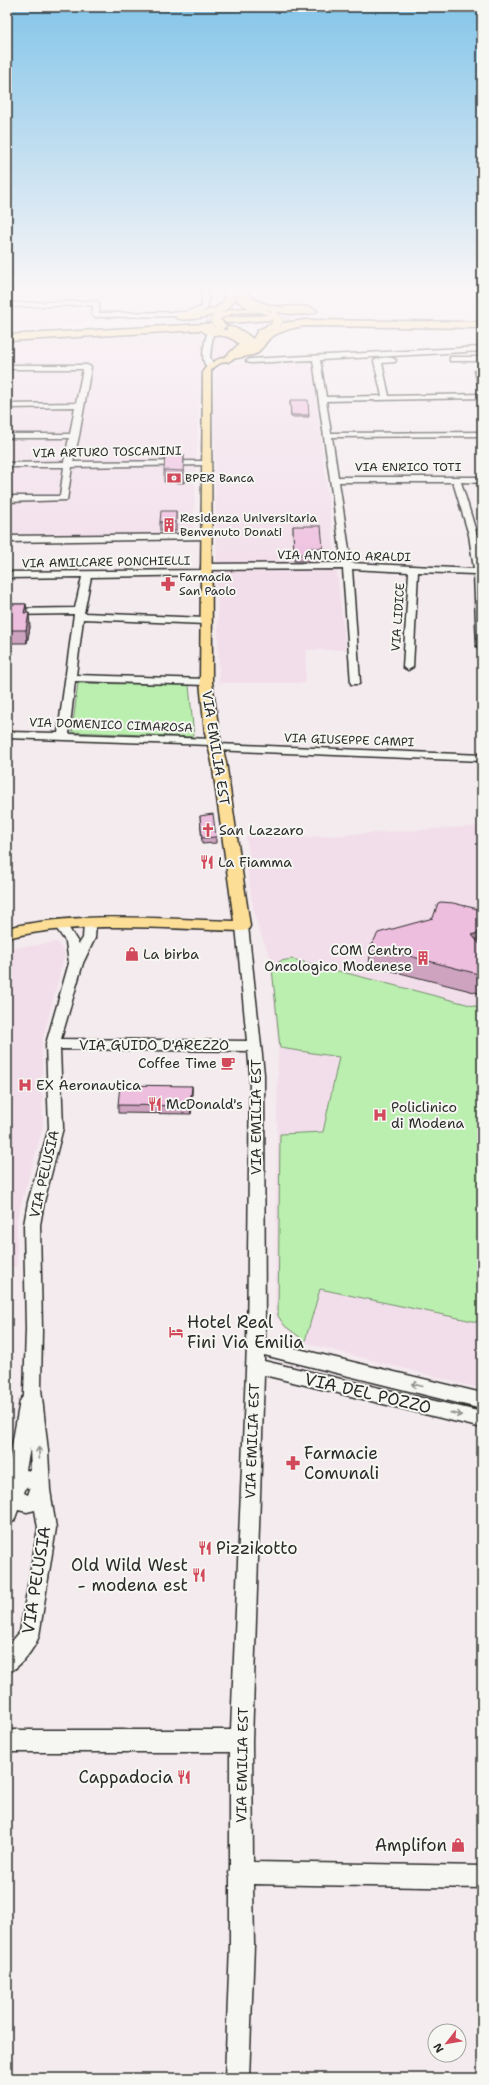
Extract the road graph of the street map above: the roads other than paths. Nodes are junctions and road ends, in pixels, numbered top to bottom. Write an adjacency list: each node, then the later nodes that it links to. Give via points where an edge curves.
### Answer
1 (84, 385): 8 (street)
2 (207, 385): 14 (main road, VIA EMILIA EST)
3 (321, 385): 7 (street)
4 (383, 385): 6 (street)
5 (482, 396): 6 (street)
6 (386, 397): 7 (street)
7 (323, 399): 11 (street)
8 (81, 405): 9 (street); 13 (street)
9 (7, 406)
10 (482, 434): 11 (street)
11 (328, 435): 17 (street)
12 (7, 436): 13 (street)
13 (75, 436): 15 (street)
14 (207, 463): 15 (street, VIA ARTURO TOSCANINI); 22 (main road, VIA EMILIA EST)
15 (68, 464): 16 (street, VIA ARTURO TOSCANINI); 20 (street, via 64,498)
16 (7, 465)
17 (333, 479): 18 (street, VIA ENRICO TOTI); 24 (street)
18 (456, 479): 19 (street, VIA ENRICO TOTI); 21 (street)
19 (482, 480)
20 (7, 499)
21 (477, 535): 27 (street)
22 (206, 537): 23 (street); 26 (main road, VIA EMILIA EST)
23 (7, 539)
24 (347, 566): 25 (street, VIA ANTONIO ARALDI); 26 (street, VIA ANTONIO ARALDI); 37 (street)
25 (414, 569): 27 (street, VIA ANTONIO ARALDI); 34 (street, VIA LIDICE)
26 (206, 570): 28 (street, VIA AMILCARE PONCHIELLI); 32 (main road, VIA EMILIA EST)
27 (481, 572): 33 (street)
28 (87, 574): 29 (street, VIA AMILCARE PONCHIELLI); 31 (street)
29 (7, 575)
30 (7, 612): 31 (street)
31 (78, 614): 32 (street); 35 (street)
32 (205, 621): 36 (main road, VIA EMILIA EST)
33 (482, 647)
34 (408, 667)
35 (70, 678): 36 (street); 39 (street)
36 (206, 682): 40 (main road, VIA EMILIA EST)
37 (355, 682)
38 (7, 735): 39 (street, VIA DOMENICO CIMAROSA)
39 (63, 735): 40 (street, VIA DOMENICO CIMAROSA)
40 (214, 744): 41 (street, VIA GIUSEPPE CAMPI); 44 (main road, VIA EMILIA EST, via 219,762)
41 (482, 758)
42 (90, 923): 43 (main road); 44 (main road); 46 (street, VIA PELUSIA, via 89,938)
43 (60, 925): 45 (main road); 46 (street, VIA PELUSIA, via 69,934 75,948)
44 (242, 926): 48 (street, VIA EMILIA EST)
45 (8, 931)
46 (76, 963): 47 (street, VIA PELUSIA)
47 (52, 1044): 48 (street, VIA GUIDO D'AREZZO); 50 (street, VIA PELUSIA, via 56,1128 32,1225)
48 (255, 1046): 49 (street, VIA EMILIA EST)
49 (255, 1356): 51 (street, VIA DEL POZZO, one-way to 49); 53 (street, VIA DEL POZZO); 60 (street, VIA EMILIA EST)
50 (32, 1389): 55 (street, VIA PELUSIA, one-way to 50); 56 (street, VIA PELUSIA)
51 (440, 1391): 52 (street, VIA DEL POZZO); 53 (street, VIA DEL POZZO)
52 (482, 1401)
53 (435, 1408): 54 (street, VIA DEL POZZO, one-way to 54)
54 (482, 1420)
55 (41, 1490): 56 (street, via 37,1499 27,1503 17,1500); 58 (street, VIA PELUSIA, via 48,1528 29,1636)
56 (10, 1492): 57 (street, VIA PELUSIA)
57 (7, 1515)
58 (7, 1664)
59 (7, 1741): 60 (street)
60 (241, 1741): 61 (street, VIA EMILIA EST)
61 (240, 1872): 62 (street); 63 (street, VIA EMILIA EST, via 242,1945)
62 (482, 1877)
63 (237, 2078)

